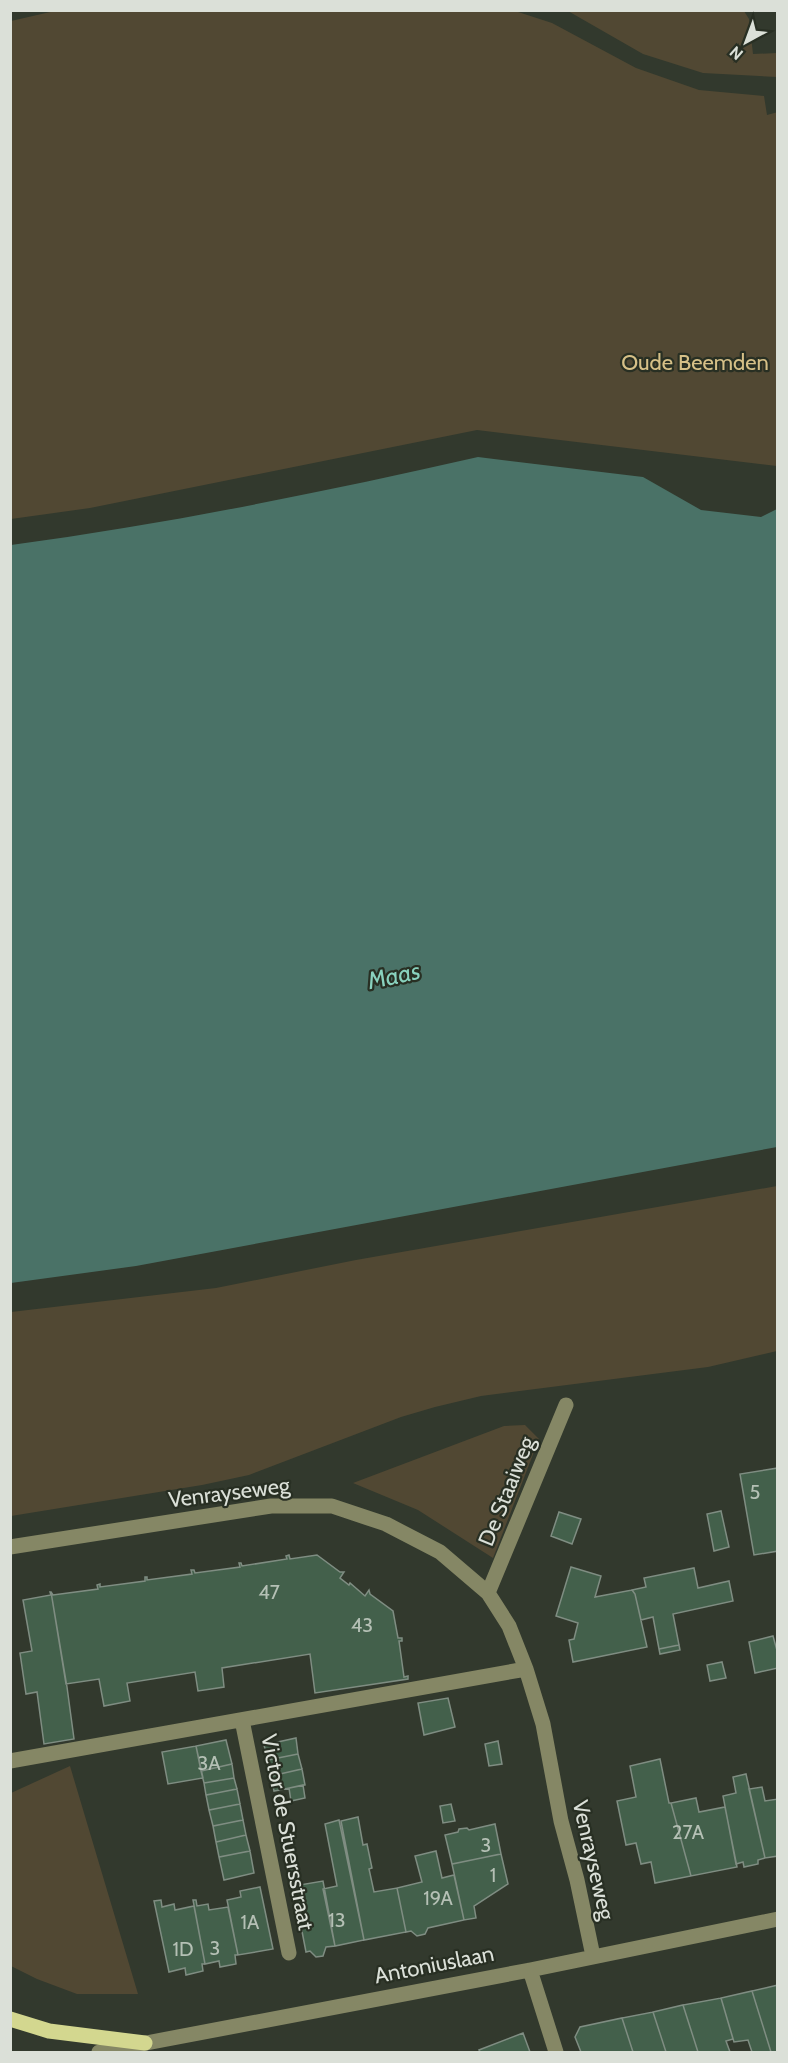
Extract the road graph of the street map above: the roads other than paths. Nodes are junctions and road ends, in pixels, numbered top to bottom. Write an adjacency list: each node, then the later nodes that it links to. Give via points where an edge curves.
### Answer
1 (566, 1405): 3 (street, De Staaiweg)
2 (10, 1547): 3 (street, Venrayseweg, via 271,1506 332,1506 386,1524 440,1552)
3 (488, 1593): 4 (street, Venrayseweg, via 509,1626)
4 (526, 1670): 5 (street); 9 (street, Venrayseweg, via 543,1724)
5 (242, 1720): 6 (street); 8 (street, Victor de Stuersstraat)
6 (10, 1761)
7 (777, 1920): 9 (street, Antoniuslaan)
8 (289, 1953)
9 (593, 1956): 10 (street, Antoniuslaan)
10 (530, 1970): 12 (street, Antoniuslaan); 14 (street)
11 (10, 2019): 12 (main road, via 49,2031)
12 (146, 2048): 13 (street, Antoniuslaan)
13 (99, 2052)
14 (556, 2052)

